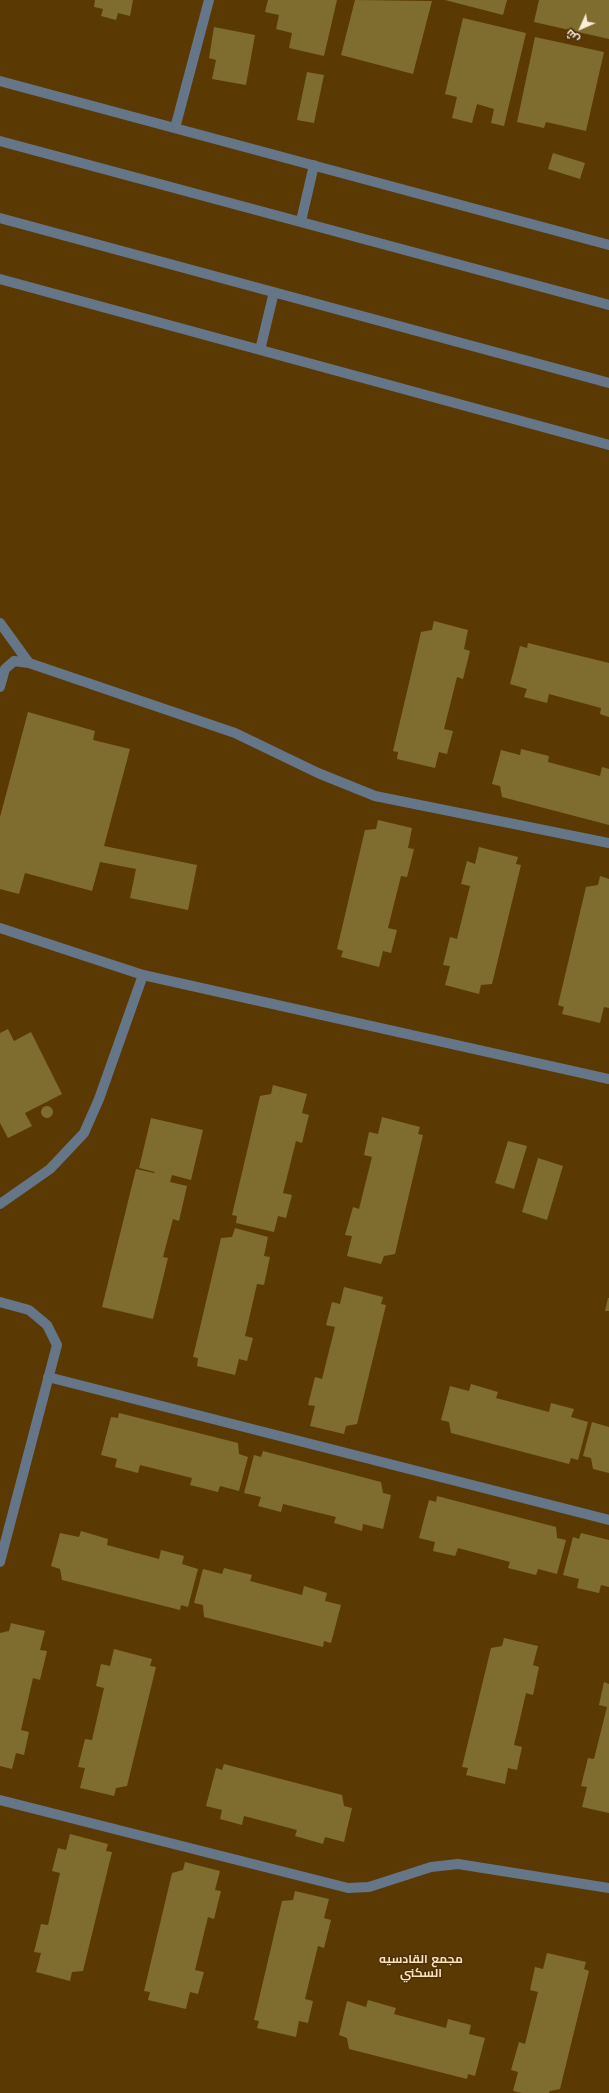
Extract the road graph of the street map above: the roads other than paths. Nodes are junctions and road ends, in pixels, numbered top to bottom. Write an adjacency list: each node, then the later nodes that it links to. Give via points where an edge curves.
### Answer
1 (209, 0): 3 (street)
2 (0, 81): 3 (street)
3 (175, 128): 5 (street)
4 (0, 141): 7 (street)
5 (314, 166): 7 (street); 8 (street)
6 (0, 218): 10 (street)
7 (301, 221): 11 (street)
8 (609, 245)
9 (0, 279): 12 (street)
10 (274, 292): 12 (street); 13 (street)
11 (609, 305)
12 (260, 350): 14 (street)
13 (609, 383)
14 (609, 445)
15 (0, 623): 16 (street)
16 (29, 663): 17 (street, via 14,661 5,669); 18 (street, via 235,733 318,773 375,796)
17 (0, 686)
18 (609, 843)
19 (0, 928): 20 (street)
20 (143, 975): 21 (street); 22 (street, via 99,1100 84,1133 50,1169)
21 (609, 1079)
22 (0, 1204)
23 (0, 1302): 24 (street, via 29,1310 47,1325 57,1345)
24 (48, 1377): 25 (street); 26 (street)
25 (609, 1520)
26 (0, 1562)
27 (0, 1800): 28 (street, via 348,1888 369,1887 431,1867 458,1864)
28 (609, 1888)

